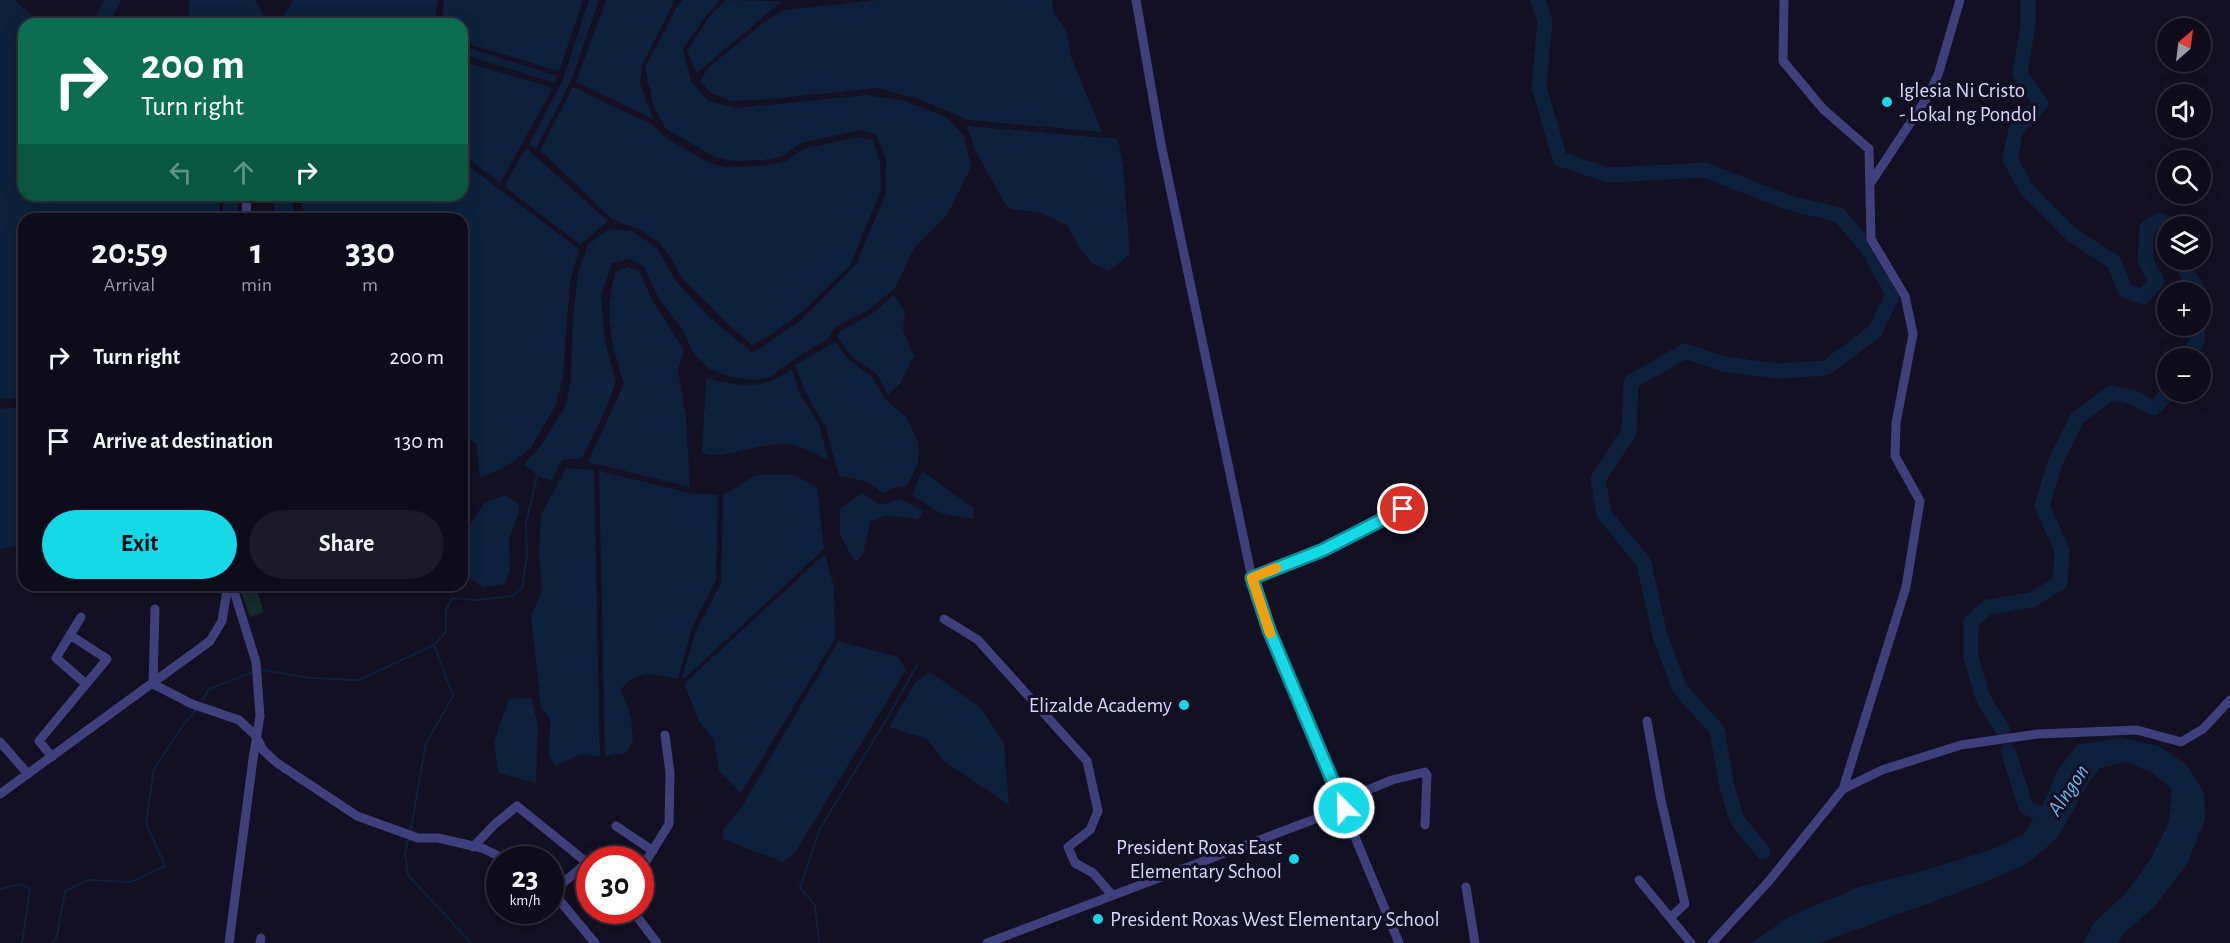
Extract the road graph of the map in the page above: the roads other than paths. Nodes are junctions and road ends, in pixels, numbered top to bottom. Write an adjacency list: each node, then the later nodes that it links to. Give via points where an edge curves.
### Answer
1 (1136, 0): 6 (street, via 1161,144)
2 (1785, 0): 4 (street, via 1783,61 1823,109 1869,148)
3 (1959, 0): 4 (street, via 1938,75)
4 (1870, 184): 22 (street, via 1871,239 1905,296 1913,334 1896,423 1895,456 1920,501 1906,587)
5 (1403, 509): 6 (street, via 1323,550)
6 (1252, 578): 24 (street, via 1269,630)
7 (227, 591): 14 (street, via 222,621 210,641)
8 (234, 591): 18 (street, via 256,662 260,716)
9 (155, 609): 14 (street)
10 (81, 616): 12 (street)
11 (944, 619): 34 (street, via 978,640 1087,761 1098,811 1090,830 1068,847 1075,863 1093,873)
12 (70, 635): 13 (street, via 56,658); 13 (street, via 107,659)
13 (86, 684): 20 (street, via 39,741)
14 (153, 684): 18 (street, via 192,704 239,720); 20 (street)
15 (2230, 700): 22 (street, via 2203,729 2181,742 2137,730 2027,736 1961,745 1882,770)
16 (1647, 721): 36 (street, via 1684,904)
17 (665, 735): 29 (street, via 670,773 669,824)
18 (256, 736): 28 (street, via 263,750 277,763 357,816 418,838 438,838); 39 (street)
19 (0, 742): 21 (street)
20 (52, 757): 21 (street)
21 (28, 774): 23 (street)
22 (1843, 789): 46 (street, via 1769,881)
23 (0, 794)
24 (1342, 805): 25 (street, via 1392,780 1425,772); 34 (street); 43 (street)
25 (1425, 825)
26 (616, 826): 27 (street)
27 (647, 846)
28 (473, 847): 30 (street); 31 (street, via 517,806)
29 (654, 848)
30 (486, 850)
31 (576, 854)
32 (1639, 880): 36 (street)
33 (1466, 887): 44 (street)
34 (1112, 896): 38 (street)
35 (564, 905): 40 (street)
36 (1671, 917): 45 (street)
37 (643, 924): 41 (street)
38 (1000, 941): 42 (street)
39 (230, 943)
40 (595, 943)
41 (657, 943)
42 (987, 943)
43 (1399, 943)
44 (1475, 943)
45 (1691, 943)
46 (1712, 943)

